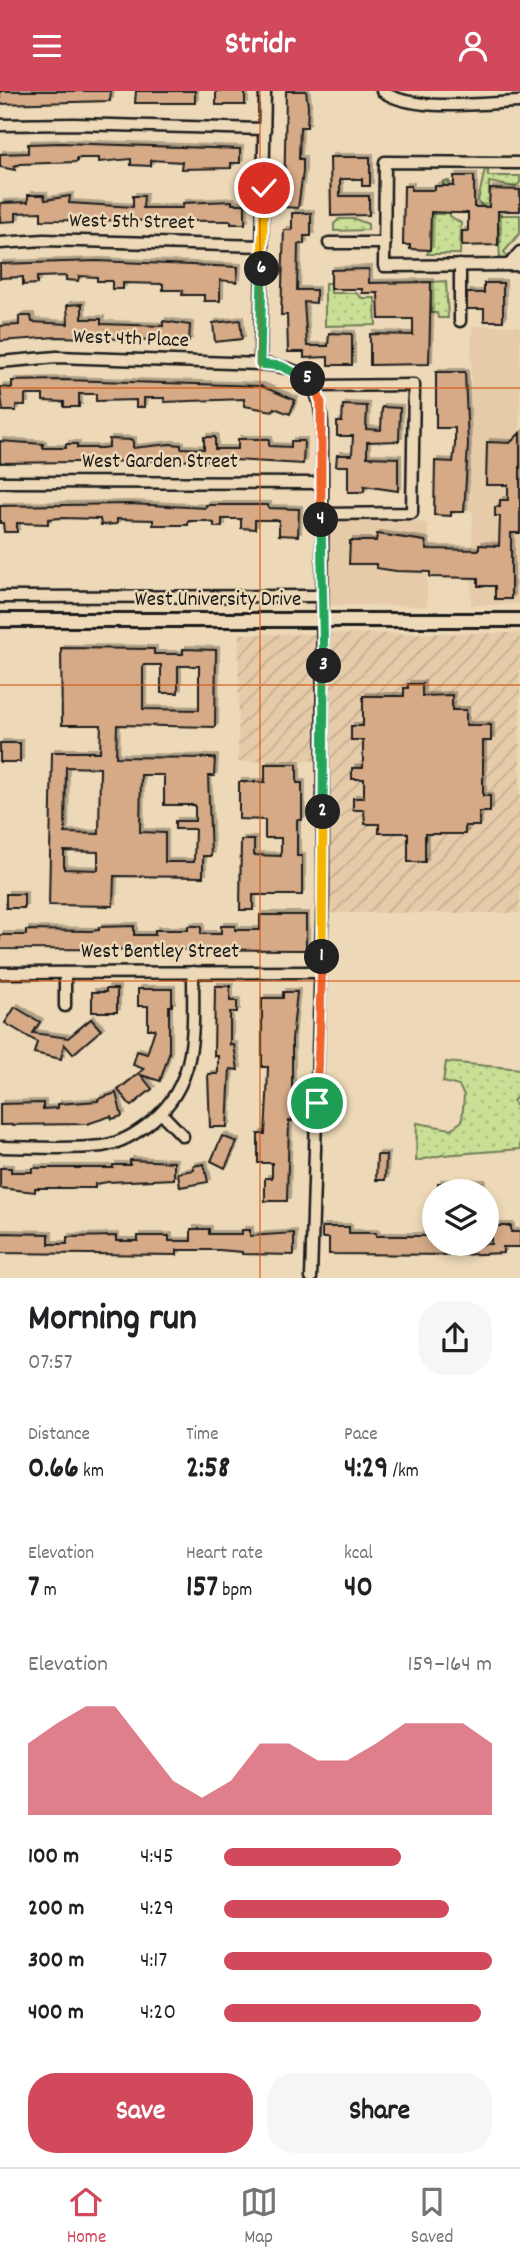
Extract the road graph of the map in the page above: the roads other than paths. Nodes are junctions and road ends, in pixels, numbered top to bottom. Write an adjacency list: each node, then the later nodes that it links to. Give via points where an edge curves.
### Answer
1 (265, 91): 5 (street)
2 (382, 91): 3 (street, via 393,99 436,104)
3 (520, 102)
4 (0, 125): 5 (street)
5 (265, 129): 10 (street)
6 (520, 163): 9 (street, via 385,162)
7 (0, 243): 10 (street, West 5th Street, via 44,240)
8 (328, 243): 9 (street)
9 (384, 243): 12 (street, via 384,265)
10 (263, 246): 16 (street)
11 (520, 252): 13 (street)
12 (460, 265): 13 (street); 14 (street)
13 (514, 265)
14 (460, 321)
15 (0, 362): 16 (street, West 4th Place, via 57,357)
16 (260, 364): 17 (street, West 4th Place, via 296,371)
17 (315, 386): 19 (street, via 321,403); 20 (street, via 414,385 412,513)
18 (0, 482): 19 (street, West Garden Street)
19 (321, 483): 20 (street)
20 (321, 514): 21 (street)
21 (320, 596): 22 (street, West University Drive); 25 (street)
22 (0, 597)
23 (0, 620): 25 (main road, West University Drive)
24 (520, 620): 25 (main road, West University Drive)
25 (321, 621): 27 (street)
26 (193, 972): 27 (street, West Bentley Street); 29 (street, West Bentley Street); 31 (street, via 191,1057 175,1098)
27 (321, 972): 34 (street)
28 (0, 973): 29 (street, West Bentley Street)
29 (65, 973): 30 (street)
30 (65, 1006)
31 (161, 1113): 32 (street); 33 (street, via 128,1138 104,1146)
32 (183, 1136)
33 (0, 1147)
34 (311, 1278)

